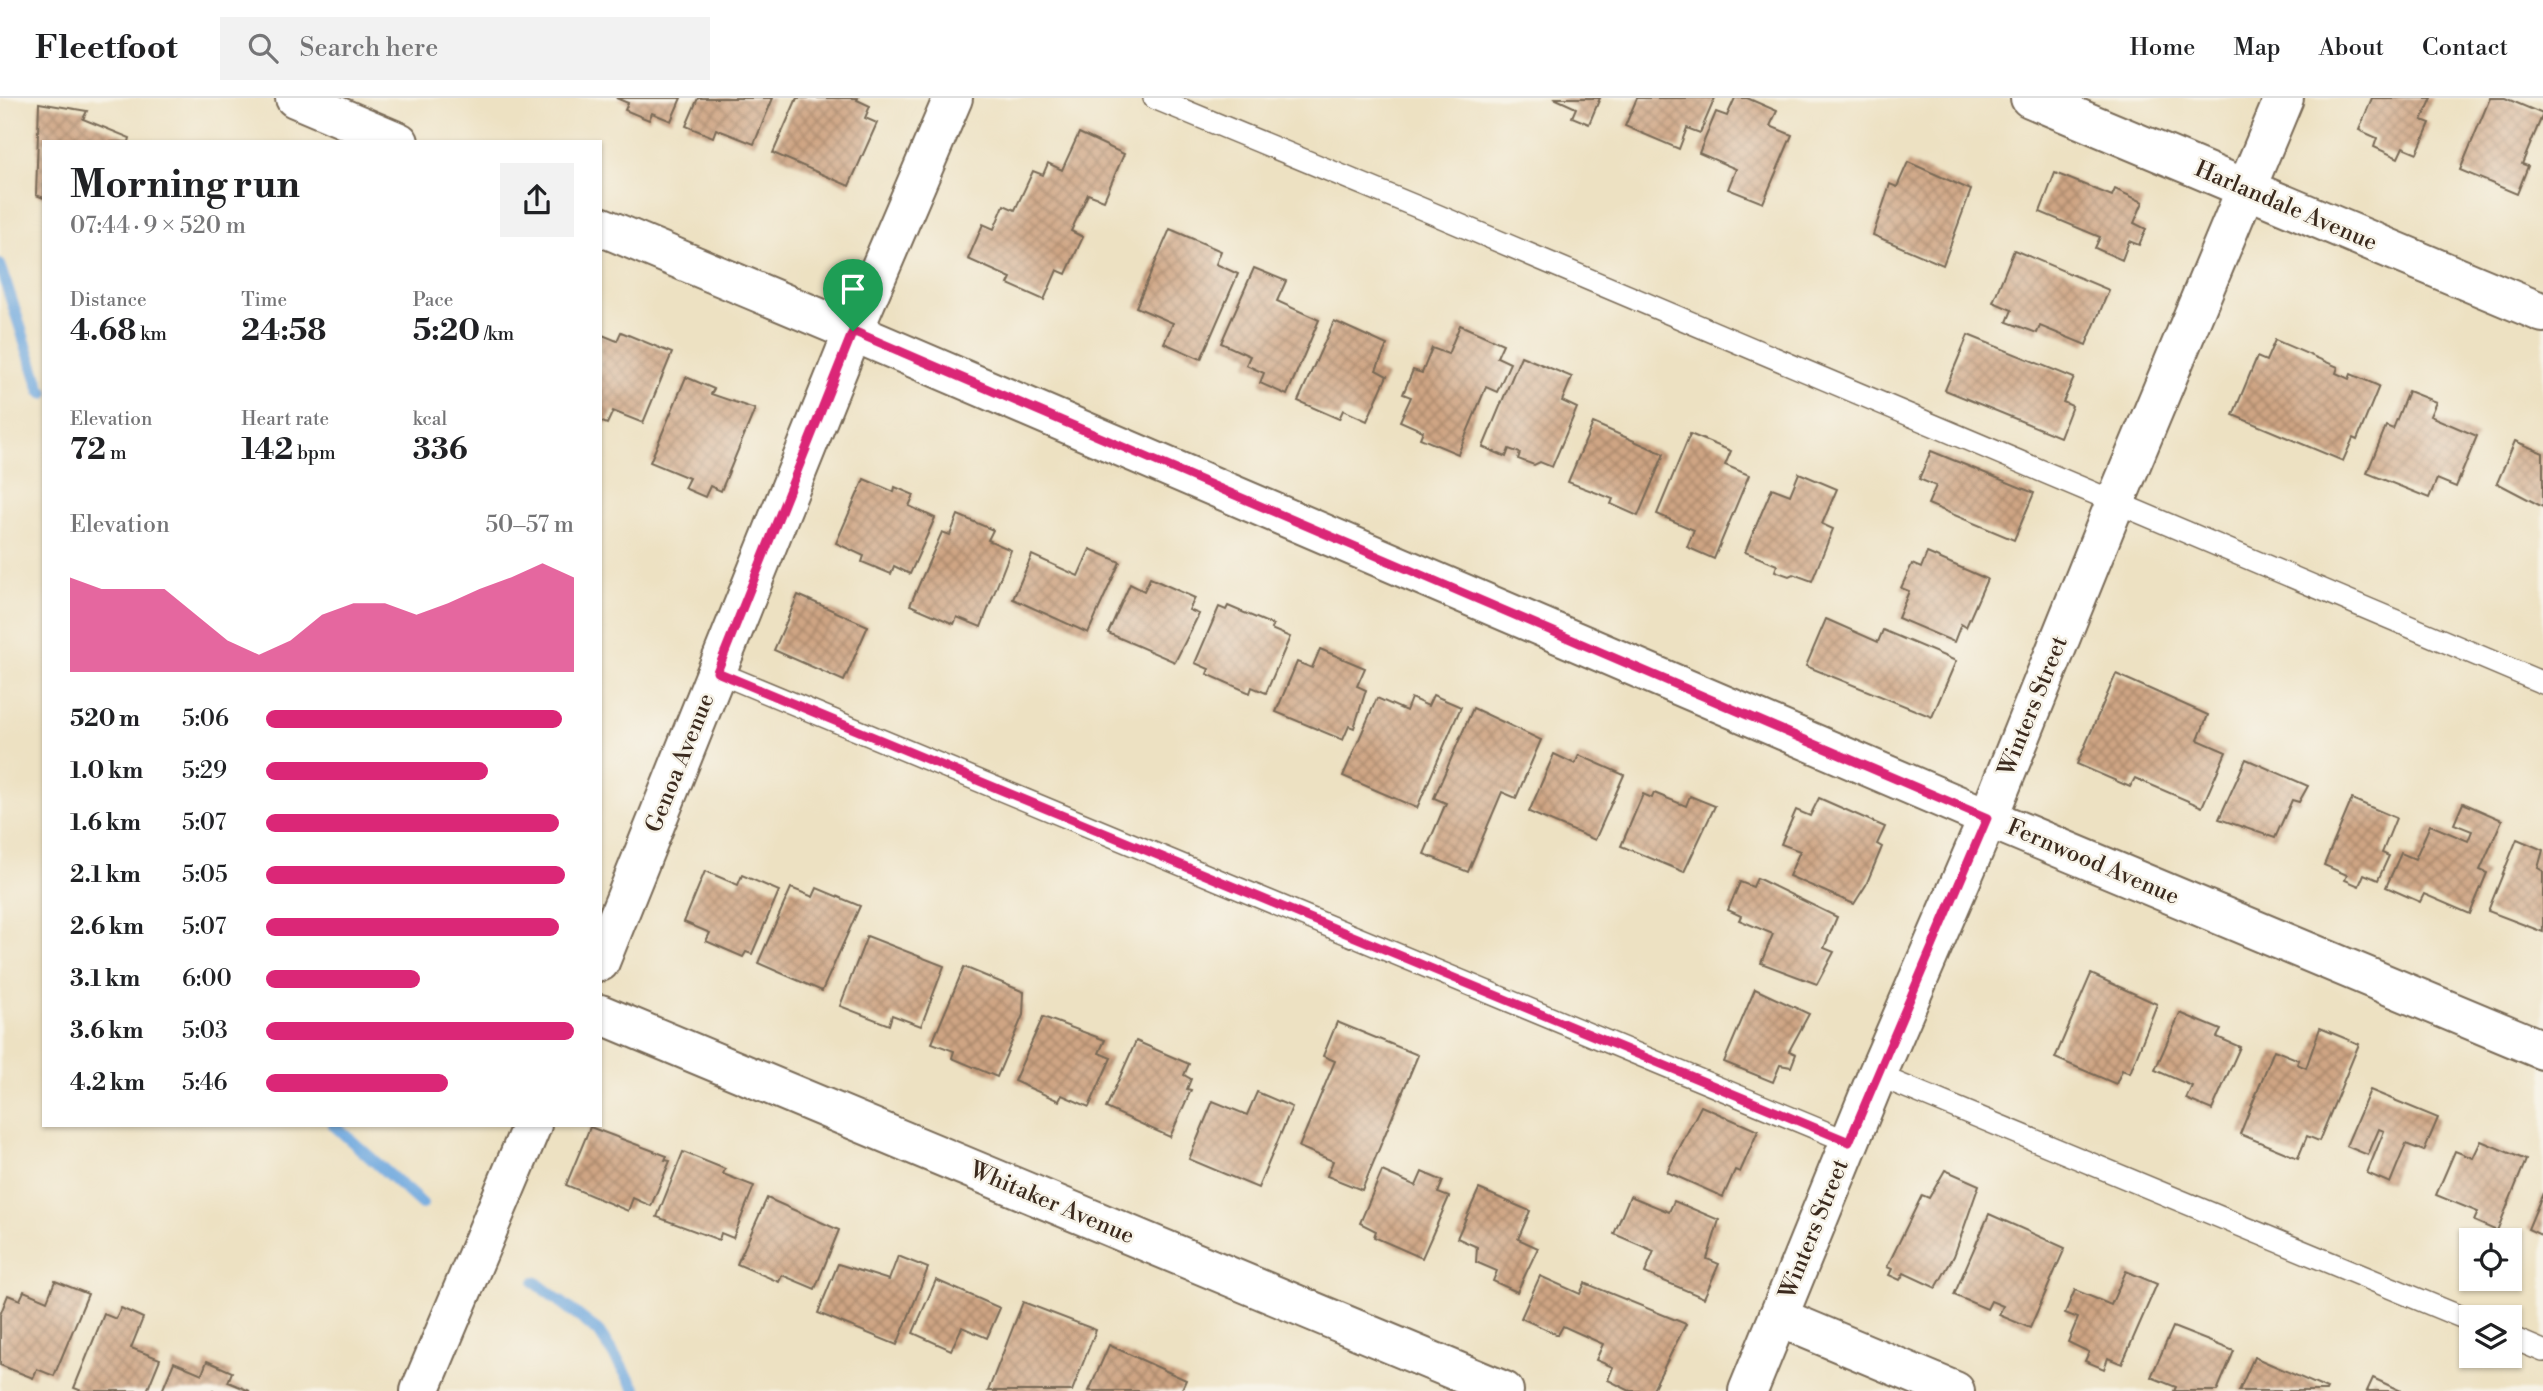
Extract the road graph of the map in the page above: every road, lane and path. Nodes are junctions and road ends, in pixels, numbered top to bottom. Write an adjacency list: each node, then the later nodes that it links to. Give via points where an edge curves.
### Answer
1 (295, 98): 6 (street)
2 (953, 98): 10 (street, Genoa Avenue)
3 (1154, 98): 11 (lane)
4 (2030, 98): 7 (street, Harlandale Avenue)
5 (2284, 98): 7 (street, Winters Street)
6 (394, 140)
7 (2247, 190): 9 (street, Harlandale Avenue); 11 (street, Winters Street)
8 (602, 227): 10 (street, Fernwood Avenue)
9 (2543, 313)
10 (853, 331): 12 (street, Genoa Avenue); 14 (street, Fernwood Avenue)
11 (2115, 503): 13 (lane); 14 (street, Winters Street)
12 (717, 672): 15 (street, Genoa Avenue); 20 (lane)
13 (2543, 683)
14 (1987, 818): 17 (street, Fernwood Avenue); 18 (street, Winters Street)
15 (602, 957)
16 (602, 1015): 26 (street, Whitaker Avenue)
17 (2543, 1050)
18 (1877, 1075): 20 (street, Winters Street); 21 (lane)
19 (531, 1127): 25 (street)
20 (1849, 1142): 22 (street, Winters Street)
21 (2459, 1316)
22 (1779, 1317): 27 (street, Winters Street); 28 (street)
23 (2522, 1342): 24 (lane)
24 (2543, 1351)
25 (420, 1391)
26 (1504, 1391)
27 (1748, 1391)
28 (1955, 1391)

